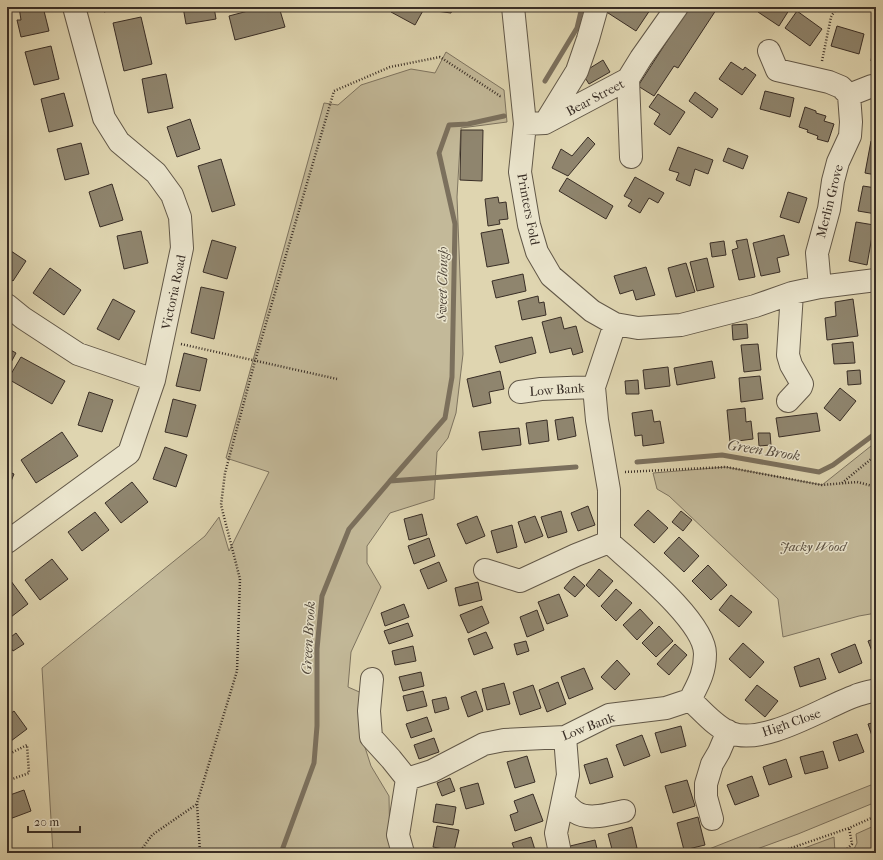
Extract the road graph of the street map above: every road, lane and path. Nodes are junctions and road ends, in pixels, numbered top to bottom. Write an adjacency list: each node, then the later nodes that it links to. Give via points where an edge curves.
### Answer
1 (74, 7): 19 (street, Victoria Road, via 104,118 119,142 156,173 172,195 180,217 182,248)
2 (513, 7): 10 (street, Printers Fold)
3 (597, 7): 12 (street, via 576,71)
4 (677, 7): 7 (street, Bear Street)
5 (837, 7): 8 (path, via 832,17)
6 (769, 51): 8 (street, via 777,70)
7 (628, 80): 12 (street, Bear Street); 13 (street)
8 (818, 80): 11 (street, via 841,87)
9 (876, 86): 11 (street)
10 (522, 95): 12 (street, Printers Fold); 20 (path, via 500,96 440,57 390,68 334,91)
11 (849, 95): 15 (street, Merlin Grove, via 850,136 838,162 817,253)
12 (535, 124): 18 (street, Printers Fold, via 520,172 529,225 538,252 551,276 592,311)
13 (631, 157)
14 (876, 280): 15 (street, Printers Fold)
15 (820, 287): 16 (street, Printers Fold)
16 (792, 293): 18 (street, Printers Fold, via 755,306 681,325 638,328); 25 (street, via 788,355 802,384)
17 (7, 305): 22 (street, via 78,354)
18 (615, 324): 23 (street, Low Bank)
19 (162, 340): 20 (path); 22 (street, Victoria Road)
20 (255, 361): 21 (path); 41 (path, via 225,473 221,505 240,579 237,671)
21 (337, 379)
22 (154, 380): 30 (street, Victoria Road, via 129,453)
23 (594, 387): 24 (street, Low Bank); 27 (street, Low Bank)
24 (520, 392)
25 (788, 401)
26 (876, 455): 28 (path)
27 (606, 473): 28 (path, via 726,468 822,485); 31 (street, Low Bank, via 609,490)
28 (841, 483): 29 (path, via 857,482)
29 (876, 487)
30 (7, 542)
31 (609, 542): 32 (street, via 520,581); 35 (street, via 688,617 700,636 705,653 703,675)
32 (485, 570)
33 (372, 678): 40 (street, via 369,711 371,737)
34 (876, 690): 36 (street, High Close, via 856,695 810,717 768,732 746,736)
35 (690, 700): 36 (street, High Close); 37 (street, Low Bank, via 666,708 609,715)
36 (728, 731): 45 (street, via 712,764 706,784 706,797)
37 (565, 737): 40 (street, Low Bank, via 504,740 484,744 432,771); 42 (street, via 568,776)
38 (7, 755): 39 (path, via 27,745 29,773)
39 (7, 780)
40 (407, 780): 49 (street, via 398,835)
41 (197, 803): 47 (path, via 152,835); 48 (path)
42 (561, 809): 43 (street, via 585,816); 50 (street, via 556,833)
43 (624, 811)
44 (876, 816): 46 (path)
45 (712, 819)
46 (849, 828): 51 (path); 52 (path, via 852,844)
47 (139, 853)
48 (200, 853)
49 (403, 853)
50 (560, 853)
51 (777, 853)
52 (842, 853)

